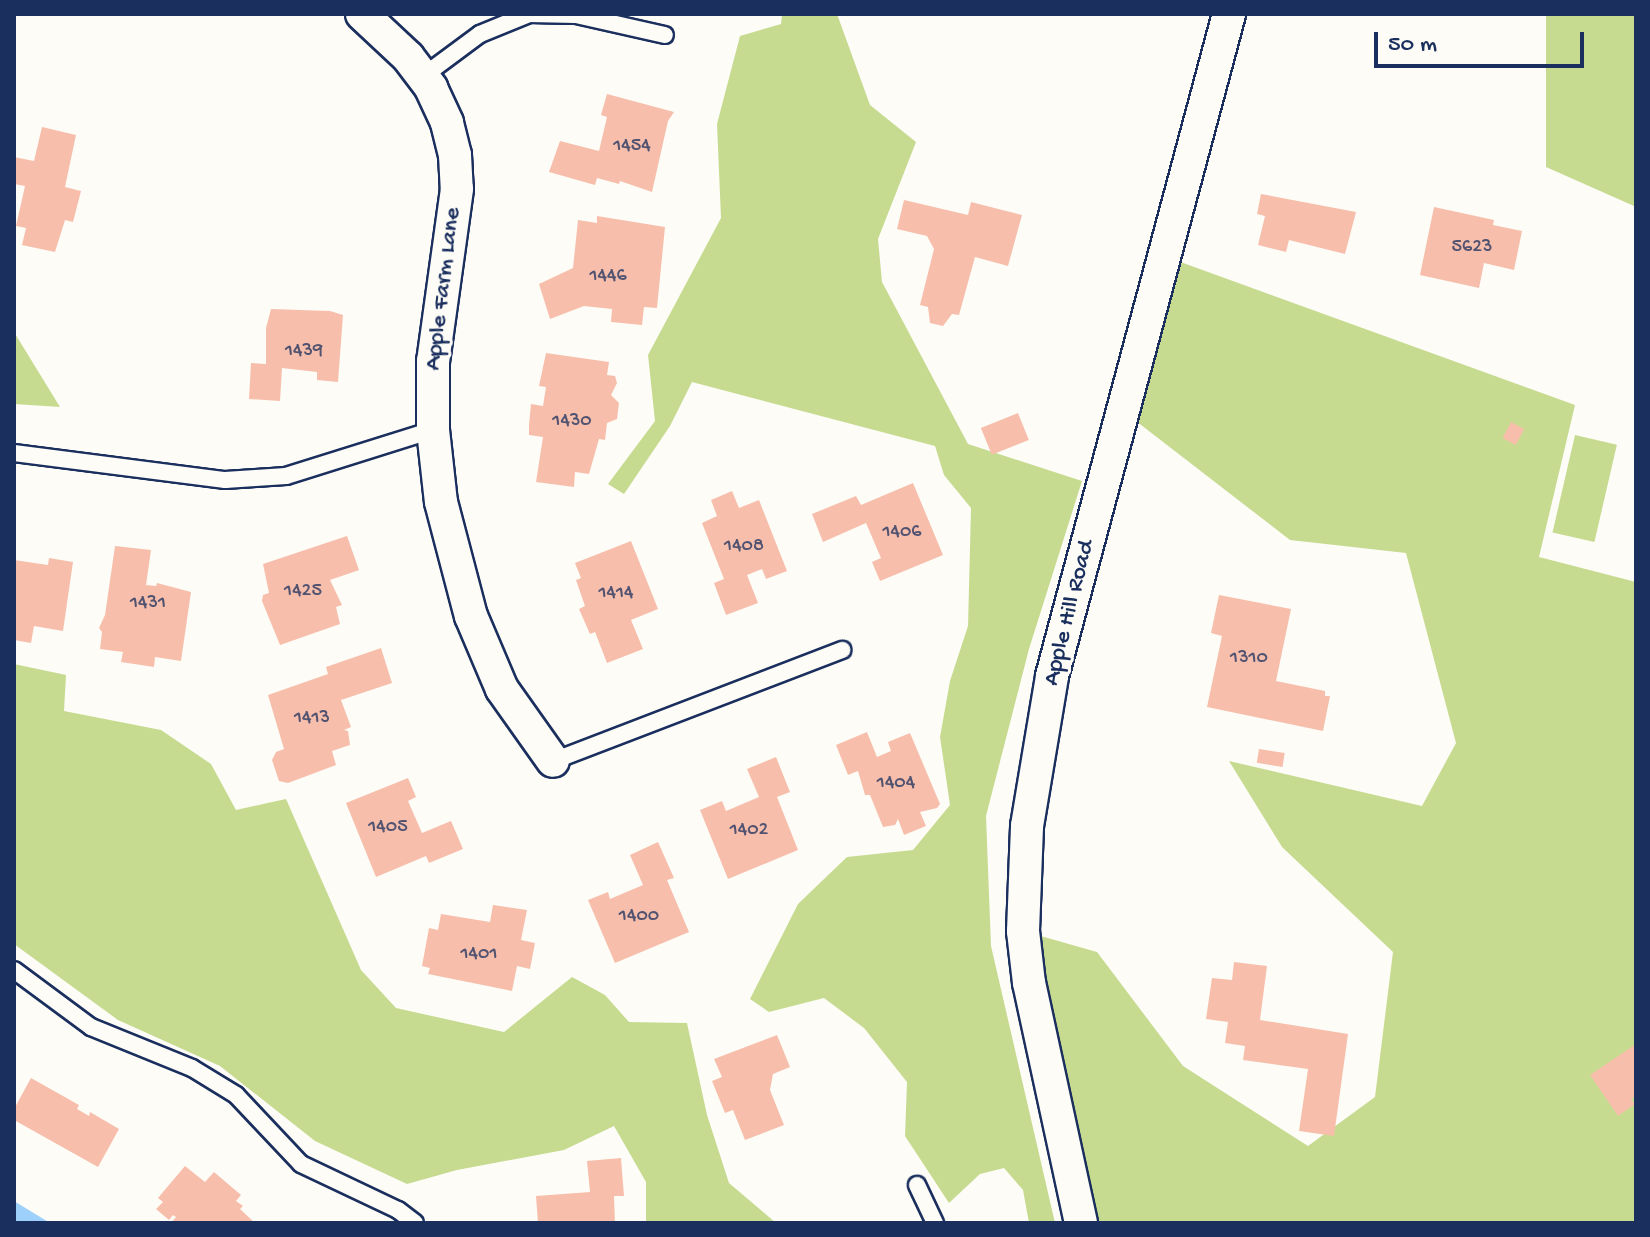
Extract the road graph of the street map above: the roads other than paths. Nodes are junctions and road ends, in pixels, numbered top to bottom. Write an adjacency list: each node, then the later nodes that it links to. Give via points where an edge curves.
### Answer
1 (362, 14): 4 (street, Apple Farm Lane)
2 (1229, 14): 13 (street, Apple Hill Road, via 1052,676 1027,826 1023,931 1029,983)
3 (665, 35): 4 (lane, via 576,15 529,14 480,34)
4 (422, 77): 5 (street, Apple Farm Lane, via 447,123 457,189 433,361)
5 (433, 430): 6 (lane, via 286,476 225,480); 8 (street, Apple Farm Lane, via 448,539 471,616 502,689)
6 (14, 453)
7 (842, 650): 8 (lane)
8 (553, 761)
9 (14, 970): 11 (lane, via 91,1027 192,1068 236,1095 301,1164)
10 (917, 1185): 12 (lane)
11 (415, 1223)
12 (935, 1223)
13 (1081, 1223)

